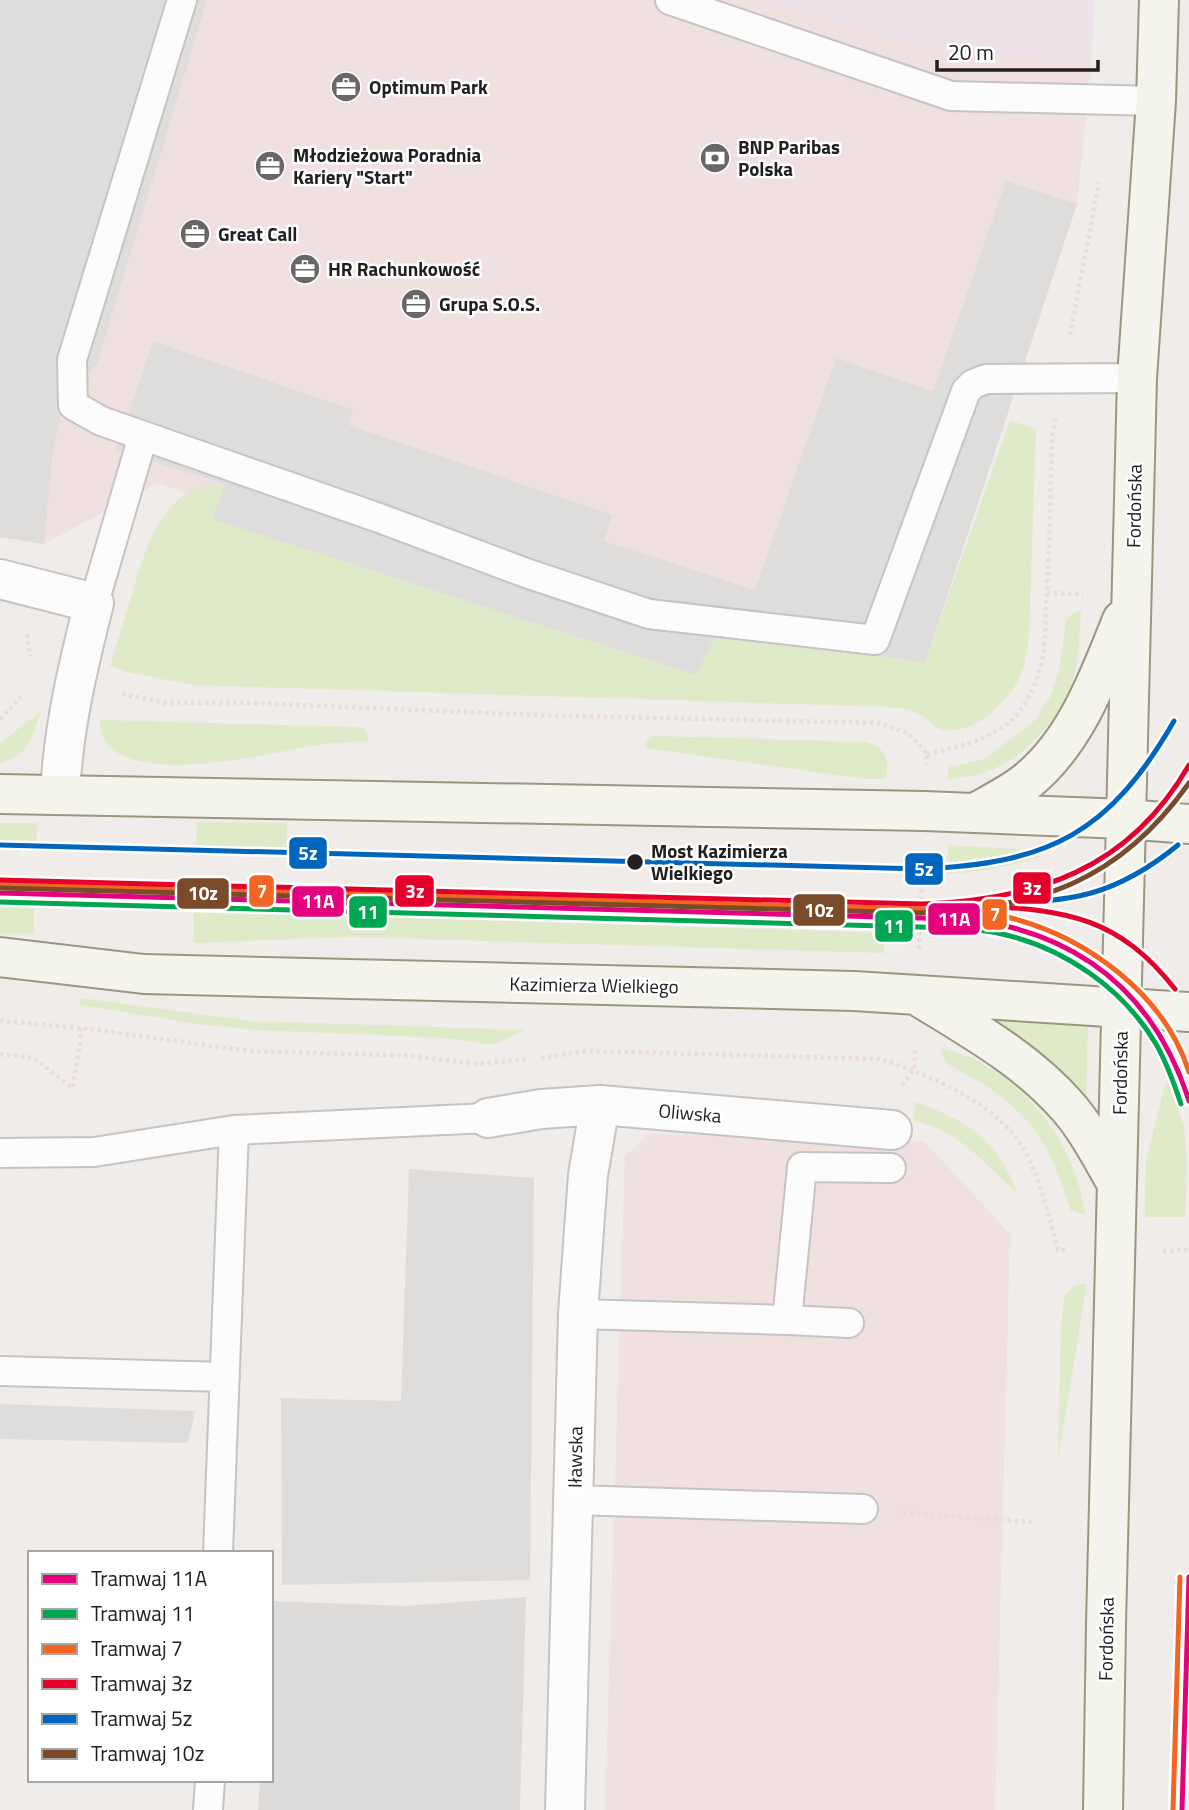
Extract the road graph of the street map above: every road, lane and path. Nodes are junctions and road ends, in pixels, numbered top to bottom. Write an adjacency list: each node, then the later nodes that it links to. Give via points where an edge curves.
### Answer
1 (182, 0): 8 (lane, via 72,360 72,405)
2 (670, 0): 4 (lane, via 951,96)
3 (1159, 0): 4 (main road, Fordońska)
4 (1156, 101): 7 (main road, Fordońska)
5 (1101, 175): 6 (path)
6 (1069, 337)
7 (1137, 378): 8 (lane, via 986,379 965,391 875,640 649,614); 11 (main road, Fordońska)
8 (143, 436): 12 (lane)
9 (1052, 438): 14 (path, via 1041,666 1034,688 1008,723 961,746 927,754 908,733 879,723 165,703)
10 (0, 579): 12 (street)
11 (1131, 596): 18 (main road, via 1076,723 1026,782); 19 (main road, Fordońska)
12 (93, 603): 17 (street, via 74,684)
13 (24, 694): 15 (path)
14 (117, 694)
15 (0, 719)
16 (0, 794): 17 (main road)
17 (60, 794): 18 (main road)
18 (975, 813): 19 (main road)
19 (1126, 819): 20 (main road); 25 (main road, Fordońska)
20 (1189, 824)
21 (923, 874): 22 (path)
22 (919, 955)
23 (0, 957): 24 (main road, Kazimierza Wielkiego, via 144,974)
24 (917, 995): 25 (main road, Kazimierza Wielkiego); 38 (main road, via 1035,1073 1069,1108)
25 (1121, 1007): 26 (main road, Kazimierza Wielkiego); 38 (main road, Fordońska)
26 (1189, 1012)
27 (0, 1021): 28 (path)
28 (81, 1028): 30 (path, via 72,1088 34,1058); 31 (path, via 250,1051 412,1056 478,1064 588,1051 879,1059)
29 (915, 1040): 31 (path)
30 (0, 1054)
31 (914, 1070): 39 (path, via 972,1100 1009,1129 1040,1185)
32 (600, 1105): 33 (street, Oliwska, via 541,1108); 35 (street, Oliwska); 40 (street, Iławska, via 588,1175)
33 (488, 1118): 34 (lane)
34 (234, 1130): 36 (lane, via 94,1152); 44 (lane)
35 (892, 1130)
36 (0, 1153)
37 (891, 1168): 41 (lane, via 802,1167)
38 (1117, 1184): 52 (main road, Fordońska)
39 (1058, 1250)
40 (578, 1314): 41 (lane); 45 (street, Iławska)
41 (787, 1320): 42 (lane)
42 (849, 1323)
43 (0, 1371): 44 (lane)
44 (225, 1377): 48 (lane)
45 (574, 1500): 46 (lane); 51 (street, Iławska)
46 (863, 1509): 47 (path)
47 (1033, 1522)
48 (218, 1551)
49 (209, 1782): 50 (lane)
50 (208, 1810)
51 (565, 1810)
52 (1103, 1810)

